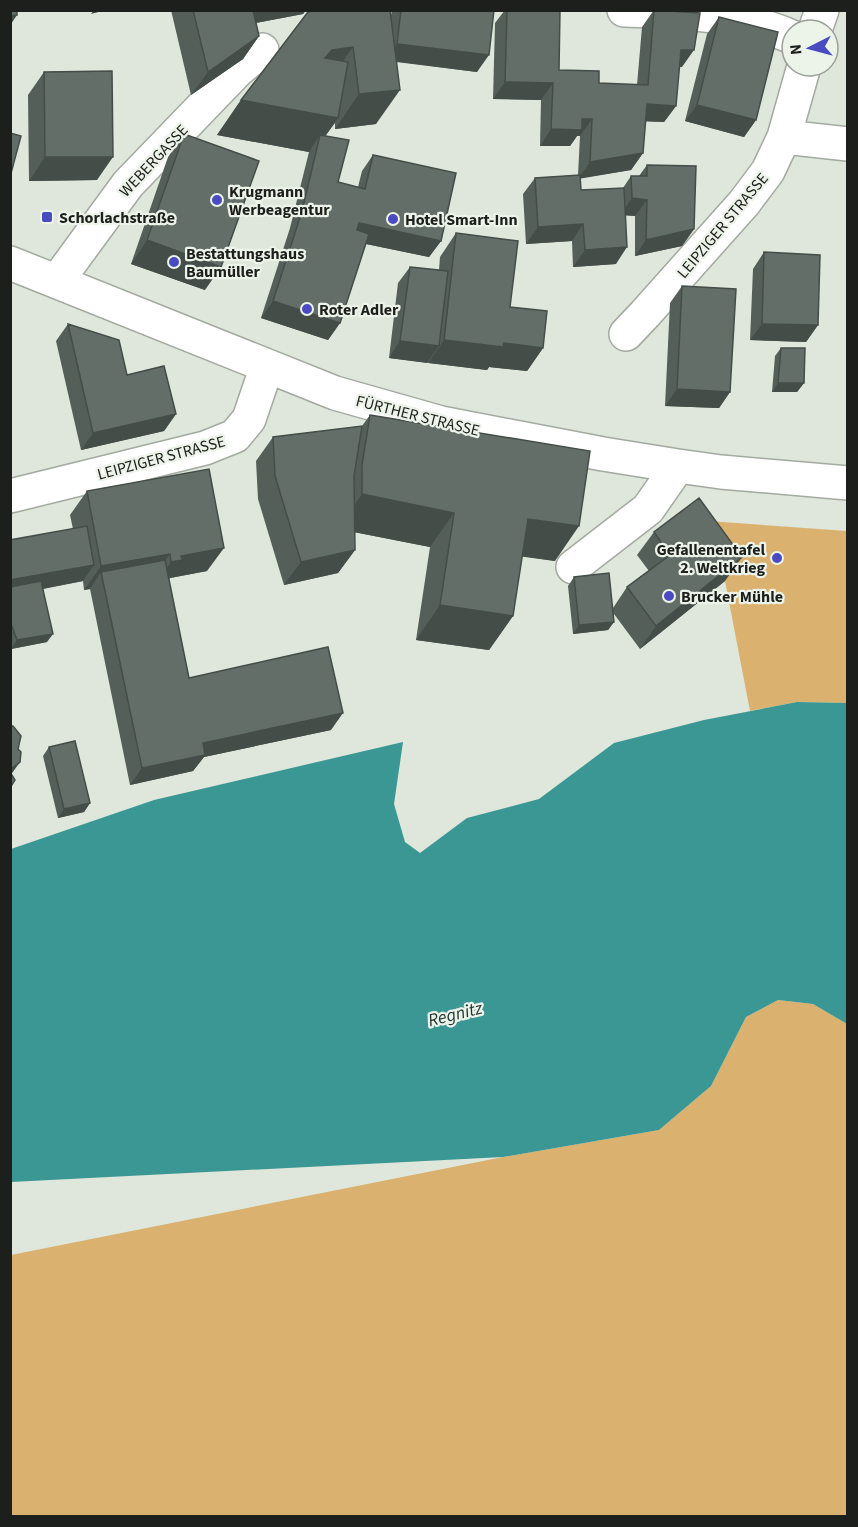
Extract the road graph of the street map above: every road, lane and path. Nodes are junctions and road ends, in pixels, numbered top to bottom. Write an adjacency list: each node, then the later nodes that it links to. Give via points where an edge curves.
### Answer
1 (624, 10): 2 (street, via 685,12)
2 (780, 33)
3 (262, 50): 8 (street, WEBERGASSE, via 128,184)
4 (801, 78): 5 (street, LEIPZIGER STRASSE)
5 (784, 137): 6 (street); 9 (street, LEIPZIGER STRASSE, via 768,171 744,203)
6 (848, 144)
7 (10, 263): 8 (street, FÜRTHER STRASSE)
8 (57, 281): 10 (street, FÜRTHER STRASSE)
9 (626, 334)
10 (267, 366): 11 (street, FÜRTHER STRASSE, via 335,393 441,423); 13 (street, LEIPZIGER STRASSE, via 249,419 235,436 205,448)
11 (678, 466): 12 (street, FÜRTHER STRASSE); 14 (street, via 648,509)
12 (848, 483)
13 (10, 496)
14 (573, 567)

